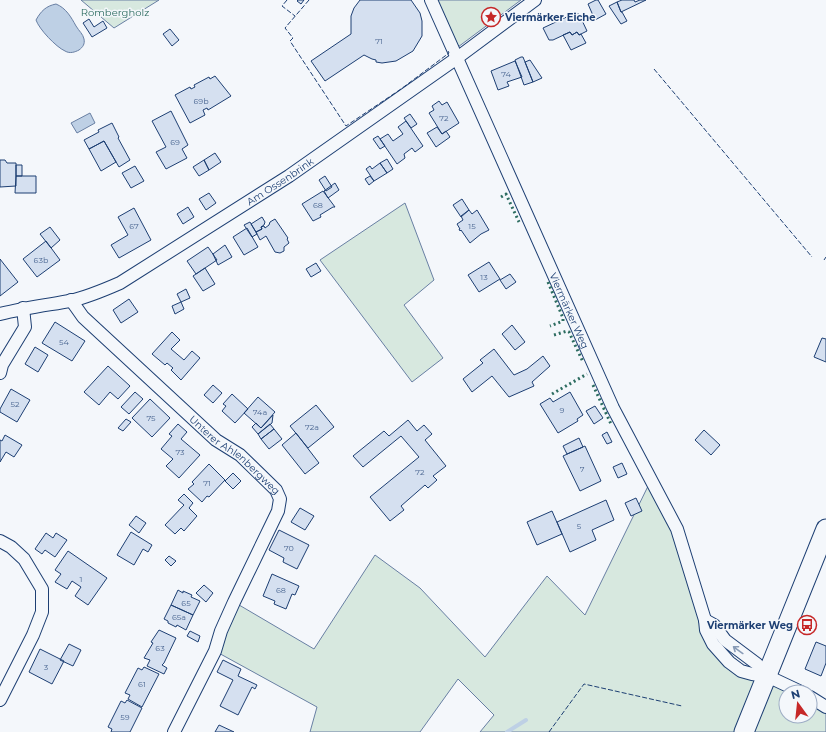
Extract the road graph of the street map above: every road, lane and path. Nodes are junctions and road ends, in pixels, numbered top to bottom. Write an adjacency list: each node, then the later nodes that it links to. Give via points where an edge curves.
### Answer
1 (431, 0): 3 (street, Viermärker Weg)
2 (536, 0): 3 (street, Am Ossenbrink)
3 (457, 58): 4 (street, Am Ossenbrink, via 283,180 120,283 96,294); 10 (street, Viermärker Weg, via 613,408 677,529 706,630 713,644 741,671)
4 (71, 300): 5 (street, Am Ossenbrink); 13 (street, Unterer Ahlenbergweg, via 83,317 216,440 240,455 276,490 280,499 278,511 234,602 215,651)
5 (23, 308): 6 (street, Am Ossenbrink); 7 (street, via 25,327 2,365)
6 (0, 314)
7 (0, 373)
8 (826, 529): 10 (main road)
9 (0, 540): 12 (street, via 24,559 42,589 42,612)
10 (767, 676): 11 (street, Viermärker Weg); 14 (main road)
11 (784, 684)
12 (0, 700)
13 (174, 732)
14 (744, 732)

